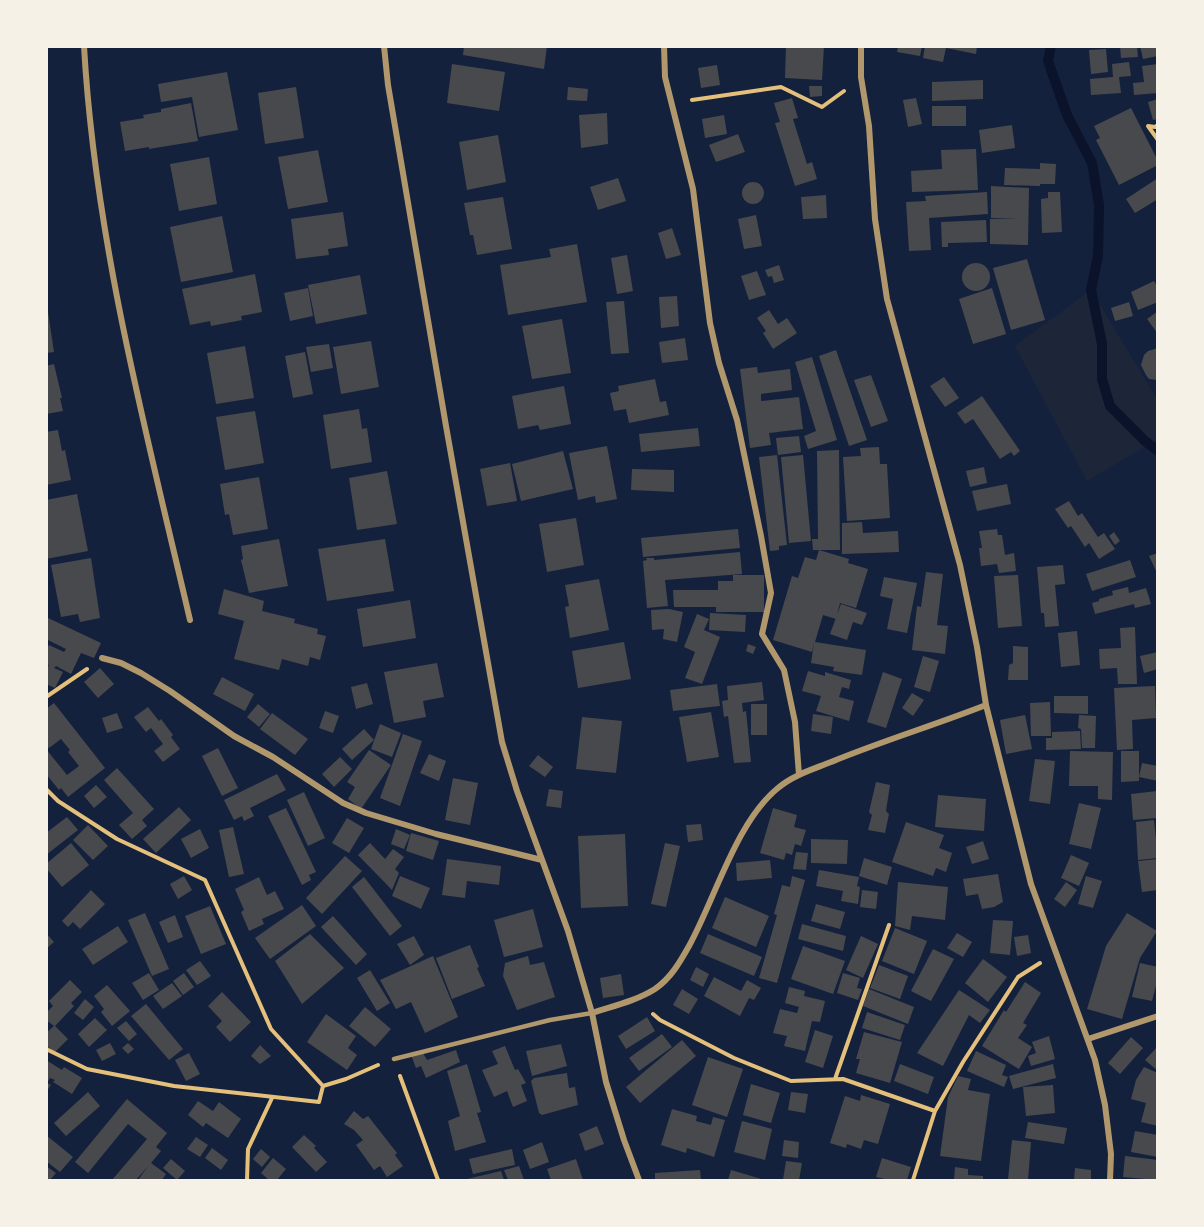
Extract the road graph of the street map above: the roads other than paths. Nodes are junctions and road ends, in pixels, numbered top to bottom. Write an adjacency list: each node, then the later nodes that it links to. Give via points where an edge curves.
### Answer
1 (84, 46): 5 (street, via 87,100 103,215 130,363)
2 (384, 46): 9 (street, via 502,742)
3 (664, 46): 8 (street, via 665,77 693,189 710,323 737,420 771,594 762,634 784,670 795,722)
4 (861, 46): 7 (street, via 875,219 887,299 960,565)
5 (190, 620)
6 (102, 658): 9 (street, via 141,673 234,736 366,813)
7 (986, 705): 8 (street); 12 (street, via 1031,884)
8 (799, 775): 10 (street, via 778,787 743,833 678,967 657,988 637,999)
9 (542, 860): 10 (street)
10 (592, 1013): 13 (lane); 14 (street, via 606,1082)
11 (1158, 1016): 12 (street)
12 (1088, 1039): 15 (street, via 1105,1105)
13 (394, 1059)
14 (639, 1180)
15 (1110, 1180)

